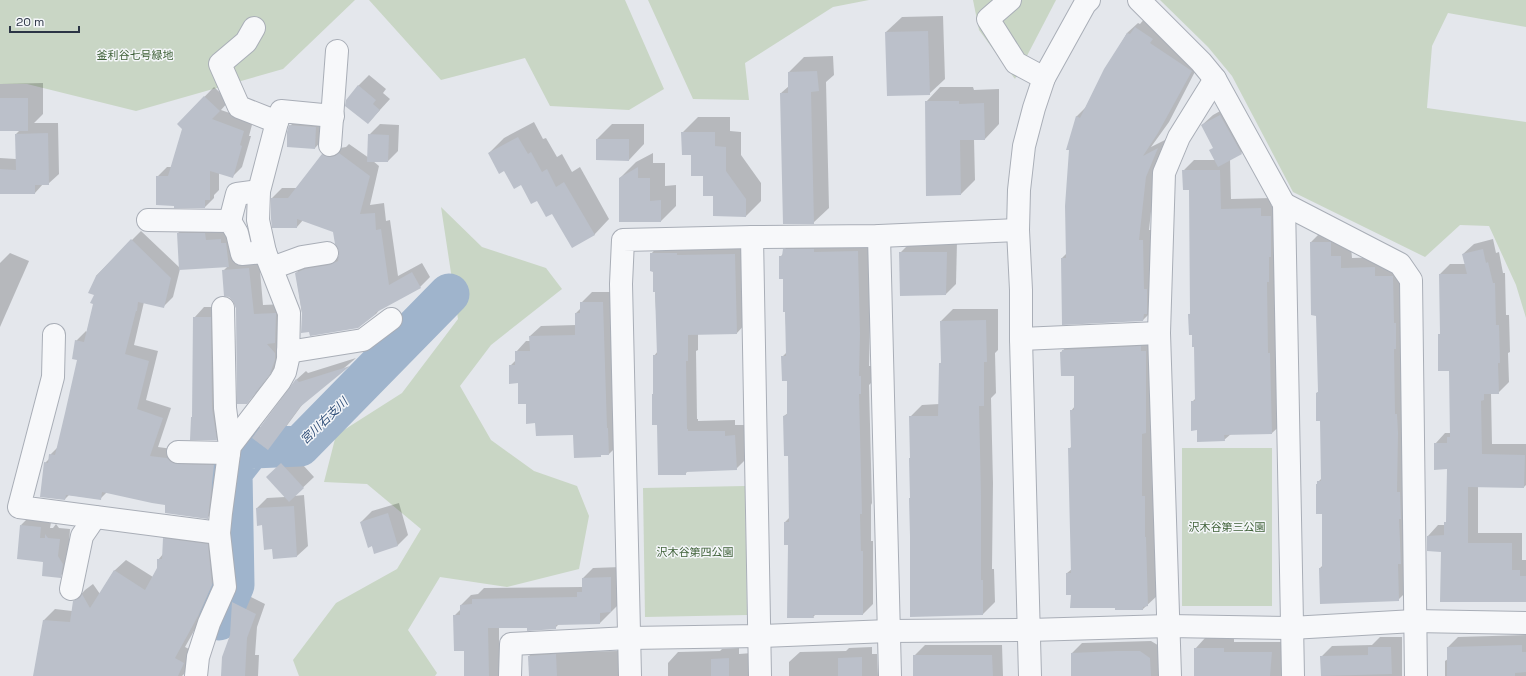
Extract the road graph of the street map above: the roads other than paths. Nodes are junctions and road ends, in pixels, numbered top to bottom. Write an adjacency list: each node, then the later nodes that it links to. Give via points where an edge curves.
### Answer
1 (1010, 0): 6 (street, via 988,19 1016,63)
2 (1139, 0): 7 (street)
3 (1081, 1): 6 (street)
4 (254, 28): 9 (street, via 246,42 220,64 239,107)
5 (337, 51): 8 (street)
6 (1044, 78): 15 (street, via 1024,146)
7 (1215, 79): 12 (street); 22 (street, via 1179,137 1164,173)
8 (333, 116): 9 (street, via 281,111); 10 (street)
9 (276, 122): 11 (street)
10 (330, 145)
11 (259, 191): 14 (street, via 238,194); 19 (street, via 258,220)
12 (1284, 204): 31 (street, via 1400,264 1411,280); 34 (street)
13 (148, 220): 14 (street)
14 (230, 221): 19 (street, via 237,233 242,254)
15 (1018, 230): 17 (street); 24 (street)
16 (752, 236): 17 (street); 37 (street); 38 (street, via 623,240 621,284)
17 (879, 236): 36 (street)
18 (327, 253): 19 (street)
19 (269, 260): 25 (street, via 289,313)
20 (224, 308): 26 (street, via 225,408)
21 (391, 319): 25 (street, via 363,340)
22 (1159, 333): 24 (street); 33 (street)
23 (54, 335): 28 (street, via 53,377 19,507)
24 (1020, 339): 35 (street)
25 (288, 352): 26 (street, via 286,372)
26 (230, 449): 27 (street); 29 (street)
27 (178, 452)
28 (95, 517): 29 (street); 30 (street, via 82,536)
29 (219, 533): 39 (street, via 225,587 209,623 198,657)
30 (71, 589)
31 (1414, 621): 32 (street); 34 (street); 47 (street)
32 (1526, 623)
33 (1169, 626): 34 (street); 35 (street); 45 (street)
34 (1291, 628): 46 (street)
35 (1029, 630): 36 (street); 44 (street)
36 (889, 631): 37 (street); 43 (street)
37 (759, 636): 38 (street); 42 (street)
38 (629, 638): 40 (street, via 511,644); 41 (street)
39 (196, 676)
40 (510, 676)
41 (630, 676)
42 (760, 676)
43 (890, 676)
44 (1030, 676)
45 (1170, 676)
46 (1293, 676)
47 (1416, 676)

